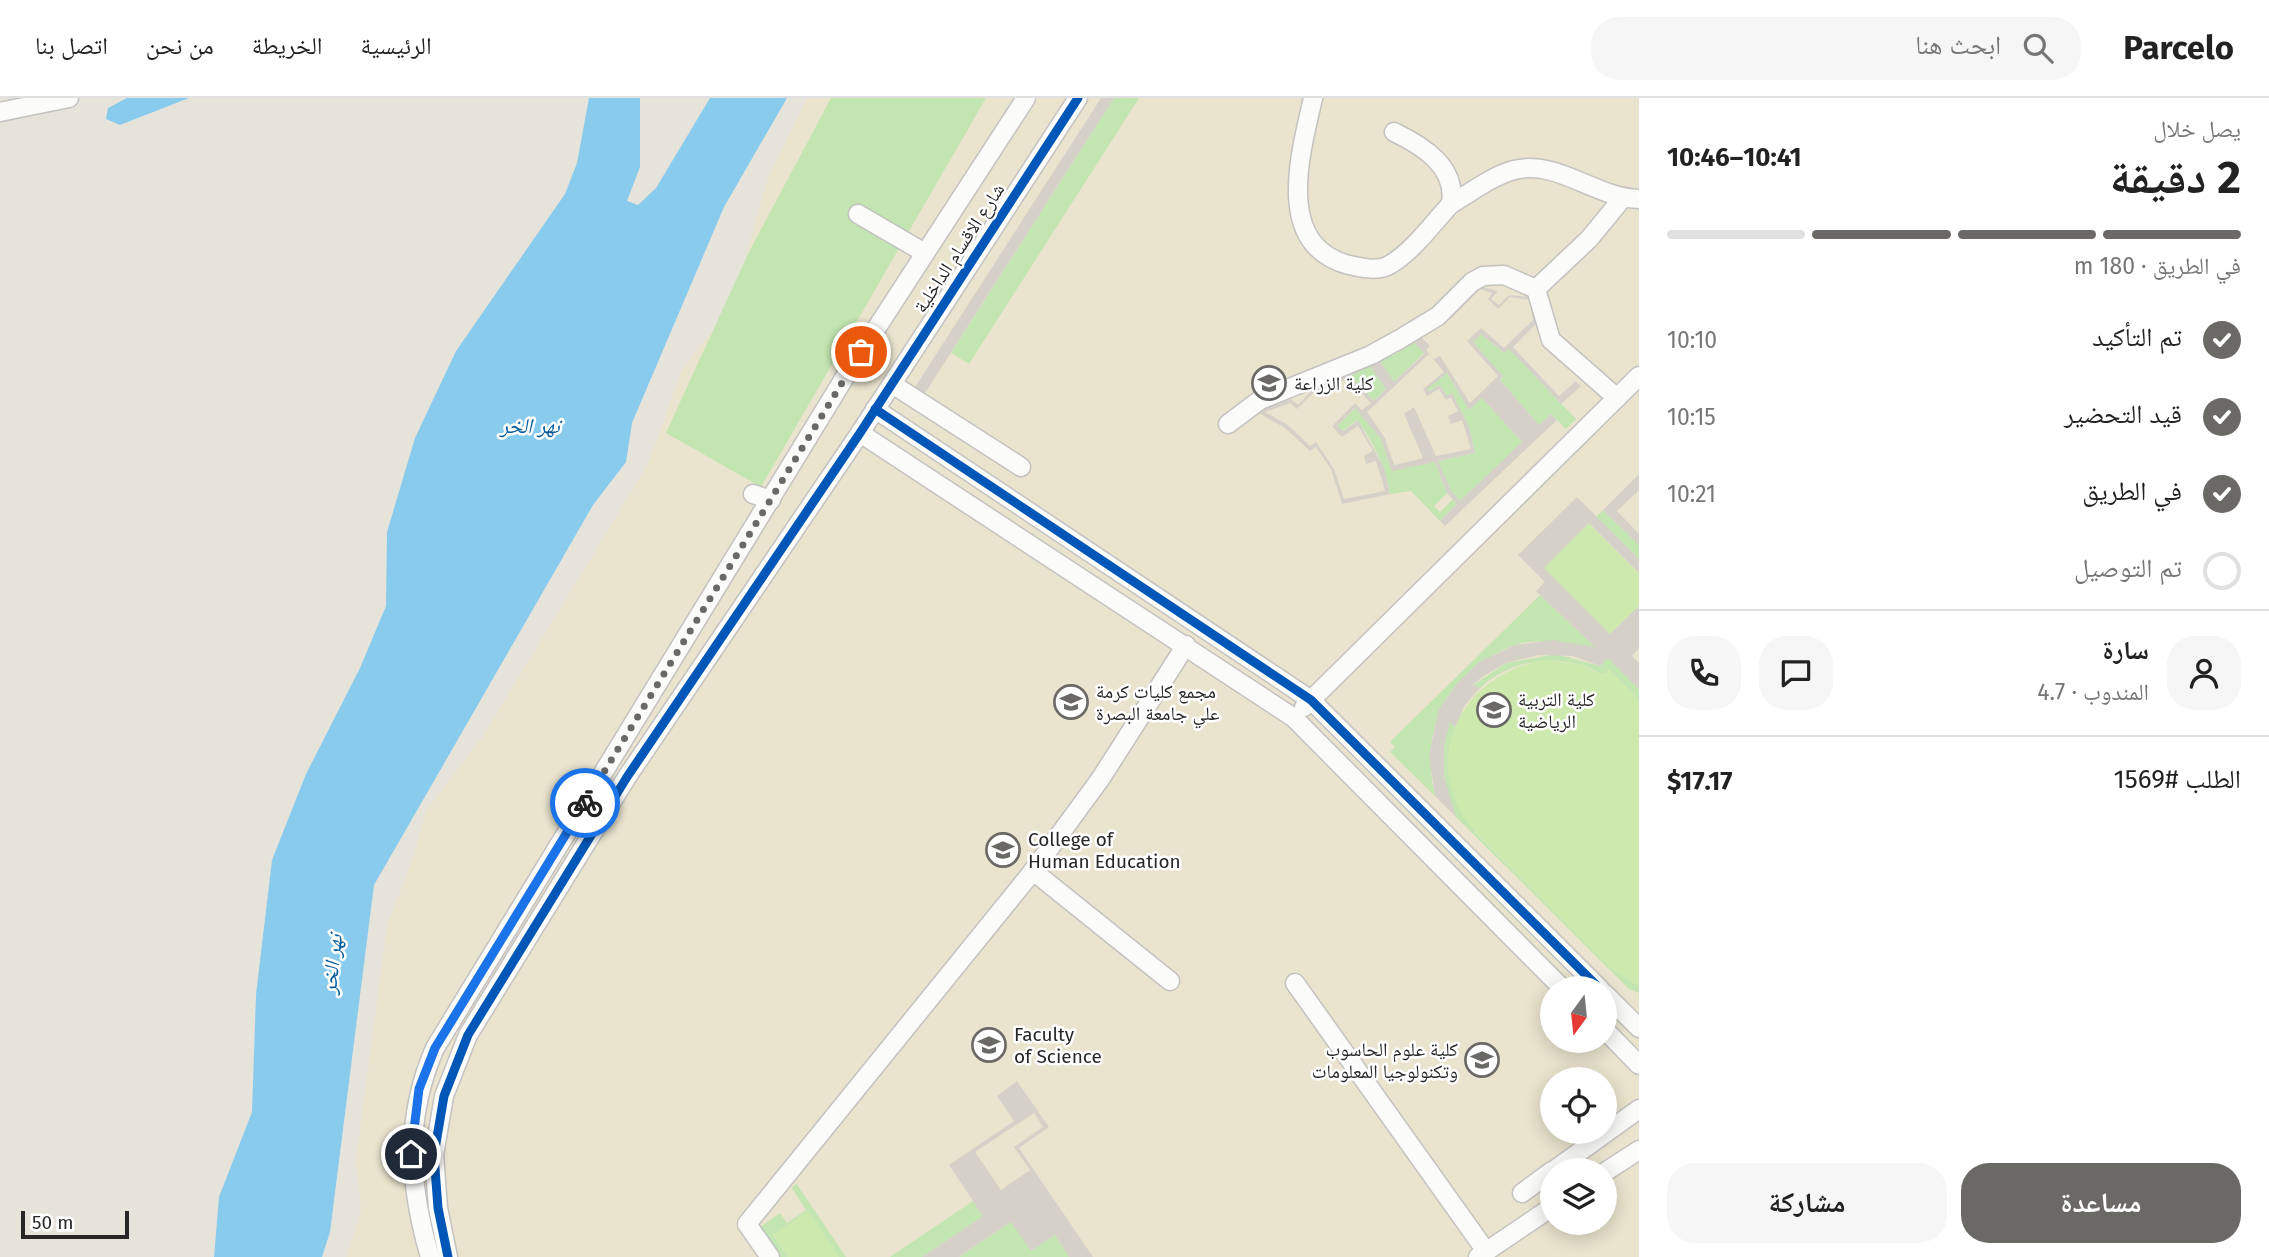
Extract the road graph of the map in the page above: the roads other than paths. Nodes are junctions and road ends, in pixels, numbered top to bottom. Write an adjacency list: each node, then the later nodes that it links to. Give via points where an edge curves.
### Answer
1 (69, 98): 5 (street)
2 (1026, 98): 10 (street, شارع الاقسام الداخلية)
3 (1078, 98): 13 (street, شارع الاقسام الداخلية)
4 (1312, 98): 8 (street, via 1297,198 1307,234 1321,250 1367,269 1389,266)
5 (0, 112)
6 (1394, 132): 8 (street, via 1434,157 1453,192)
7 (1631, 199): 8 (street, via 1538,167 1512,171); 11 (street)
8 (1451, 204)
9 (858, 214): 10 (street)
10 (925, 253): 20 (street, شارع الاقسام الداخلية)
11 (1536, 289): 14 (street, via 1551,340); 16 (street, via 1518,278 1483,276 1438,316 1400,339 1260,400)
12 (1639, 376): 14 (street)
13 (892, 384): 15 (street, شارع الاقسام الداخلية); 18 (street)
14 (1617, 398): 22 (street)
15 (875, 409): 17 (street, شارع الاقسام الداخلية); 22 (street)
16 (1228, 424)
17 (860, 433): 21 (street); 34 (street, شارع الاقسام الداخلية, via 627,776 473,1026)
18 (1021, 467)
19 (753, 494): 20 (street)
20 (771, 500): 33 (street, شارع الاقسام الداخلية, via 686,625 451,1018)
21 (1186, 645): 23 (street); 24 (street, via 1101,778)
22 (1311, 700): 23 (street); 26 (street)
23 (1294, 718): 25 (street)
24 (1033, 871): 27 (street); 47 (street, via 747,1224)
25 (1550, 976)
26 (1587, 976)
27 (1170, 981)
28 (1295, 983): 44 (street)
29 (1617, 1006): 30 (street)
30 (1639, 1028)
31 (1617, 1042): 32 (street)
32 (1639, 1065)
33 (419, 1089): 34 (street, via 433,1100); 37 (street, شارع الاقسام الداخلية)
34 (444, 1096): 38 (street, شارع الاقسام الداخلية)
35 (1639, 1109): 39 (street)
36 (1639, 1150): 40 (street)
37 (411, 1154): 38 (street, via 425,1150); 45 (street, شارع الاقسام الداخلية)
38 (434, 1155): 46 (street, شارع الاقسام الداخلية)
39 (1571, 1158)
40 (1617, 1164)
41 (1540, 1180): 42 (street)
42 (1522, 1193)
43 (1540, 1214): 44 (street)
44 (1480, 1252)
45 (430, 1257)
46 (448, 1257)
47 (770, 1257)

